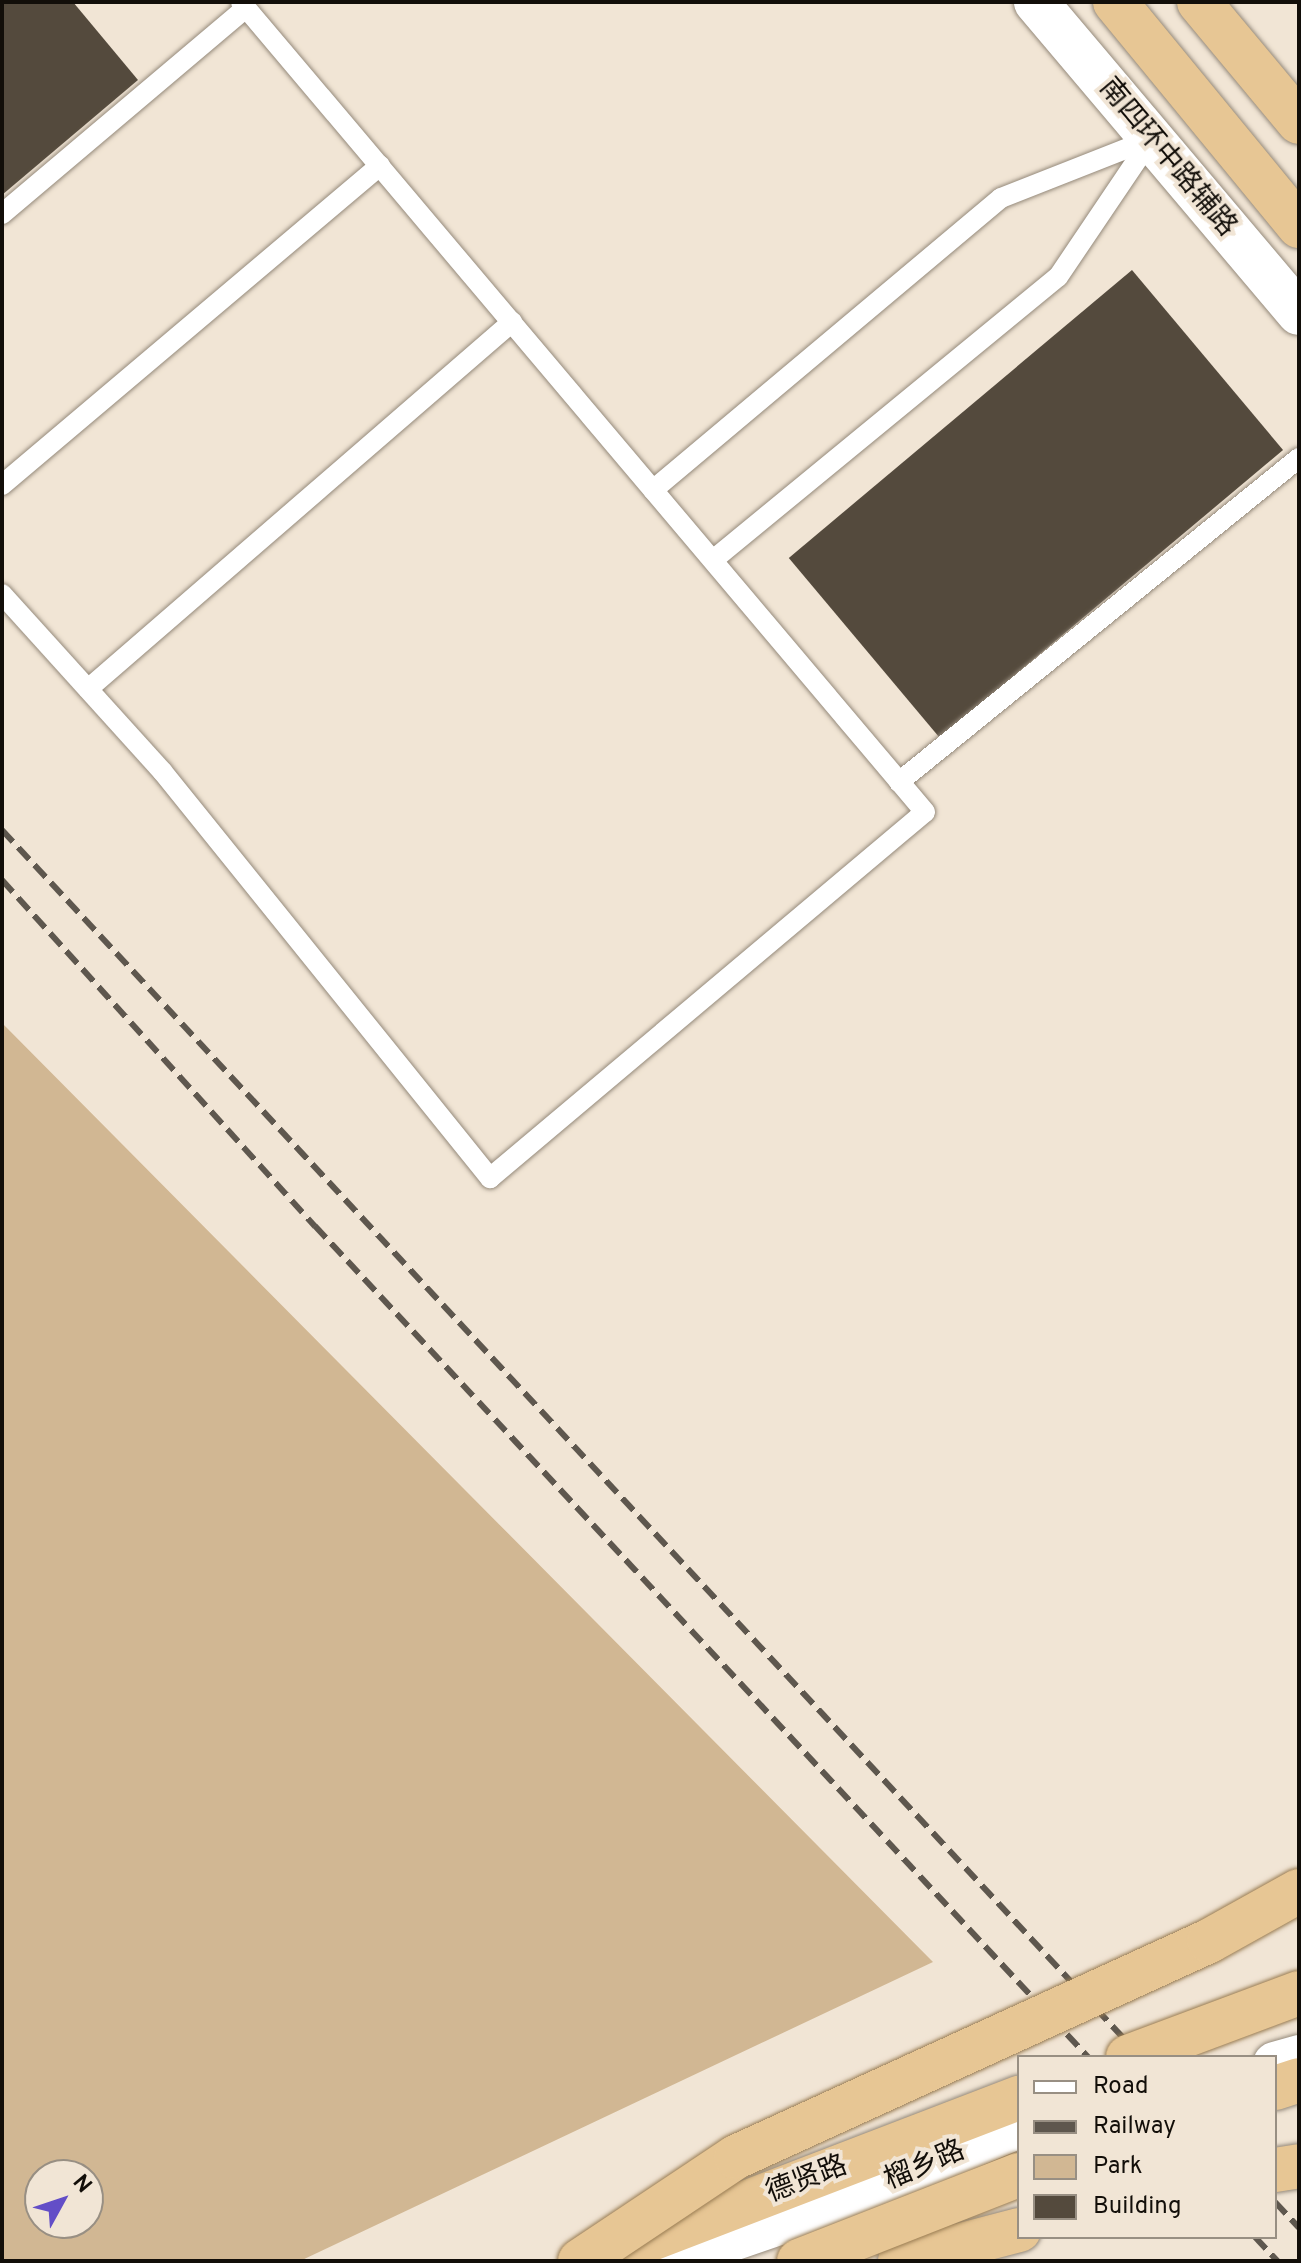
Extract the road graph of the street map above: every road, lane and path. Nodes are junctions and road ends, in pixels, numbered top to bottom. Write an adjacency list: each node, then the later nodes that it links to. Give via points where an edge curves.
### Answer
1 (1036, 2): 6 (street, 南四环中路辅路)
2 (1115, 2): 9 (highway)
3 (1199, 2): 5 (highway)
4 (244, 5): 7 (lane); 8 (lane)
5 (1299, 122)
6 (1151, 139): 10 (street, 南四环中路辅路); 14 (lane, via 1001,198); 15 (lane, via 1058,277)
7 (380, 166): 11 (lane); 13 (lane)
8 (2, 214)
9 (1299, 226)
10 (1299, 313)
11 (512, 322): 14 (lane); 17 (lane)
12 (1299, 458): 18 (lane)
13 (2, 485)
14 (653, 490): 15 (lane)
15 (713, 560): 18 (lane)
16 (2, 594): 17 (lane)
17 (88, 689): 18 (lane, via 162,771 490,1178 925,812)
18 (899, 782)
19 (1299, 1891): 35 (highway, bridge, via 1209,1941 736,2157)
20 (1299, 1993): 22 (highway, bridge)
21 (1299, 2005): 23 (street)
22 (1133, 2055)
23 (1185, 2055)
24 (1299, 2057): 25 (street)
25 (1277, 2063)
26 (1299, 2080): 27 (highway)
27 (1277, 2087)
28 (1017, 2099): 36 (highway, 德贤路)
29 (1017, 2127): 37 (street, 榴乡路, via 840,2202 683,2256)
30 (1017, 2165): 39 (street)
31 (1299, 2166): 32 (highway)
32 (1277, 2170)
33 (1017, 2176): 38 (highway, bridge)
34 (1017, 2231): 40 (highway)
35 (580, 2261)
36 (595, 2261)
37 (648, 2261)
38 (799, 2261)
39 (806, 2261)
40 (900, 2261)

